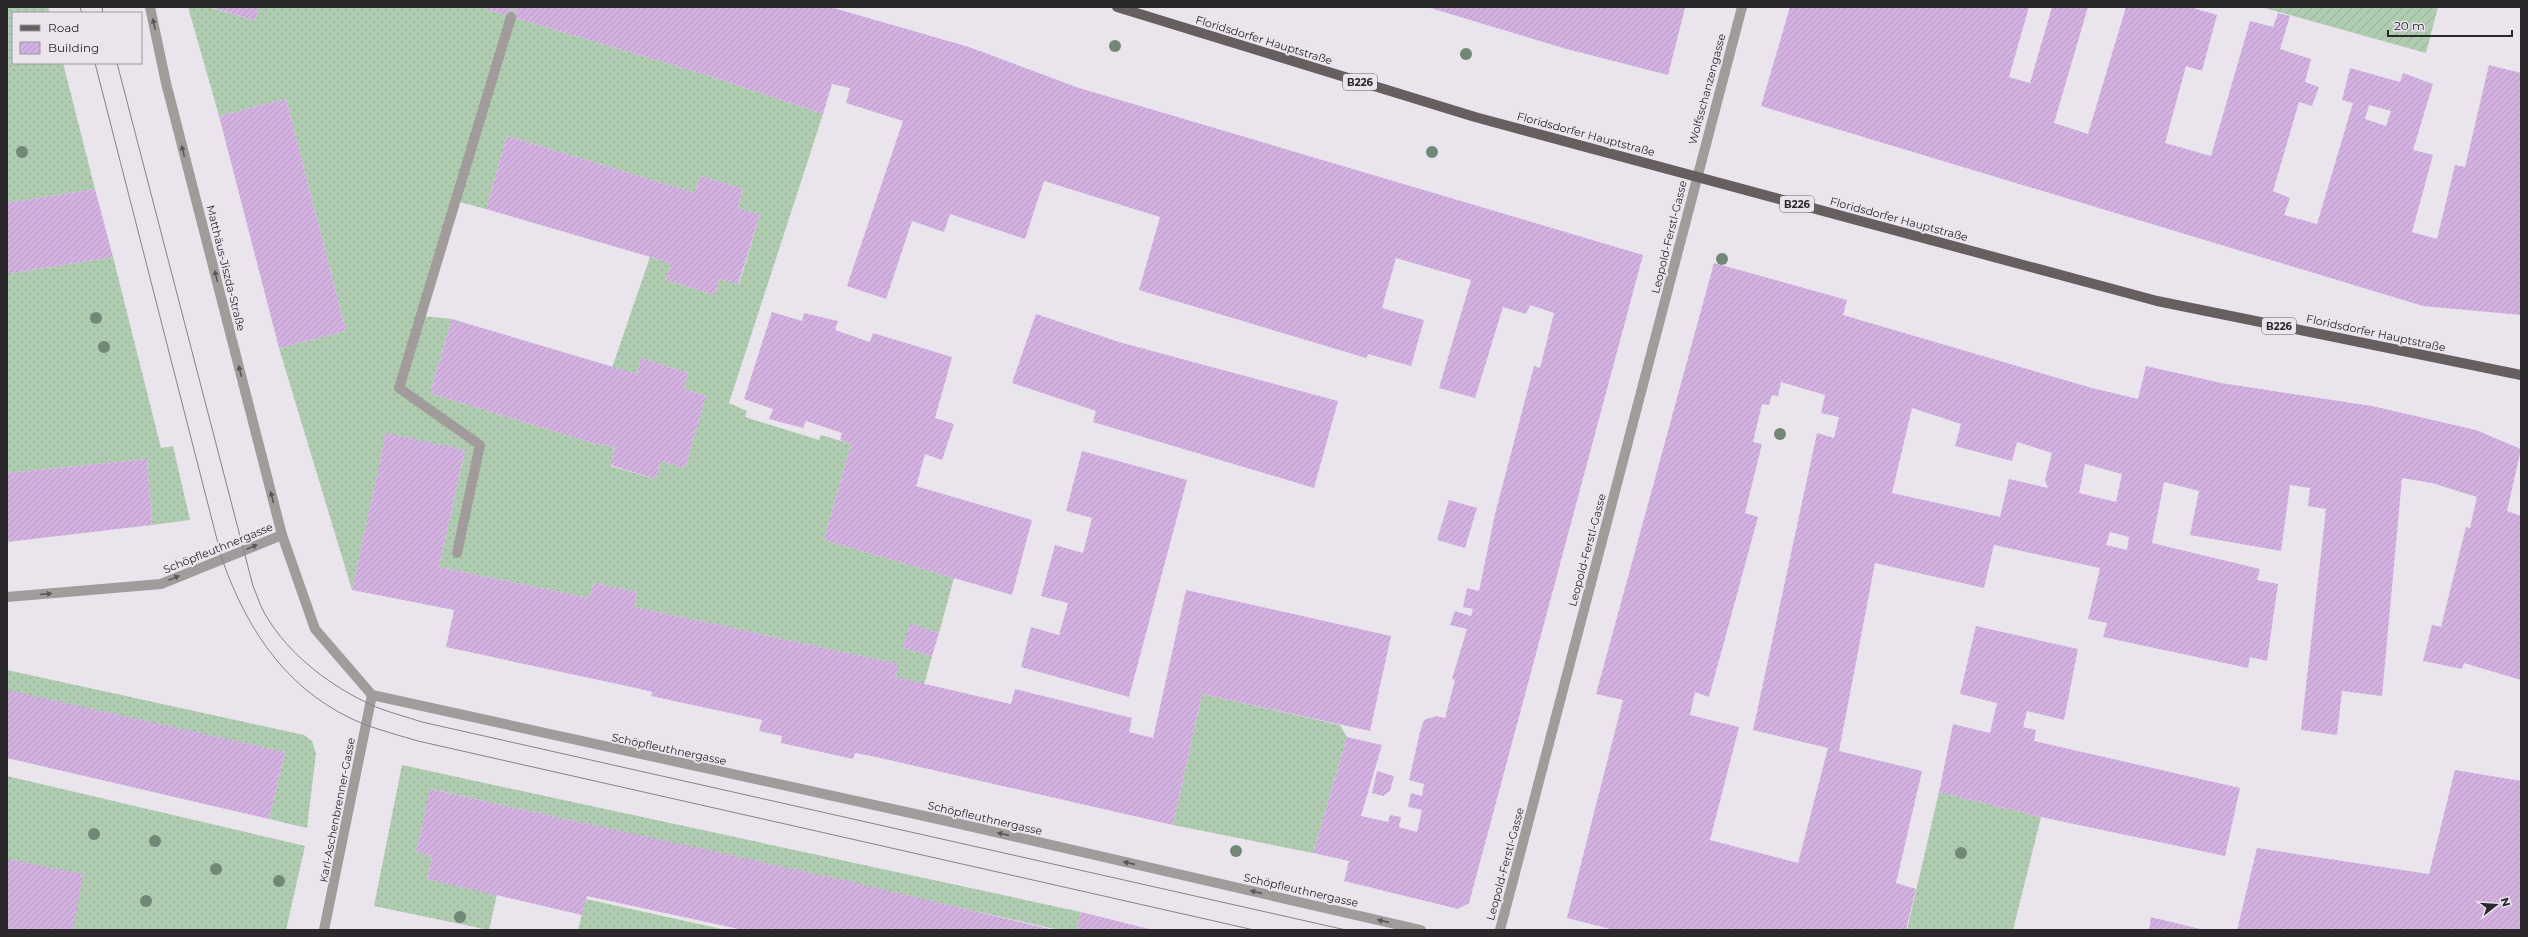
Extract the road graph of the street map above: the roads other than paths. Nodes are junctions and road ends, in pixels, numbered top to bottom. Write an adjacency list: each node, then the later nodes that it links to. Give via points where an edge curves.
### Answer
1 (150, 7): 7 (street, Matthäus-Jiszda-Straße, one-way to 1, via 166,83)
2 (1117, 7): 5 (main road, Floridsdorfer Hauptstraße / B226, via 1475,117)
3 (1742, 7): 5 (street, Wolfsschanzengasse)
4 (511, 17): 8 (street, via 400,388 480,445)
5 (1697, 176): 6 (main road, Floridsdorfer Hauptstraße / B226, via 2158,301); 13 (street, Leopold-Ferstl-Gasse)
6 (2521, 375)
7 (282, 535): 9 (street, Schöpfleuthnergasse, one-way to 7, via 161,584); 10 (street, Schöpfleuthnergasse, via 315,629)
8 (457, 553)
9 (7, 597)
10 (372, 695): 11 (street, Karl-Aschenbrenner-Gasse); 12 (street, Schöpfleuthnergasse, one-way to 10, via 947,821)
11 (324, 930)
12 (1421, 930)
13 (1500, 930)

